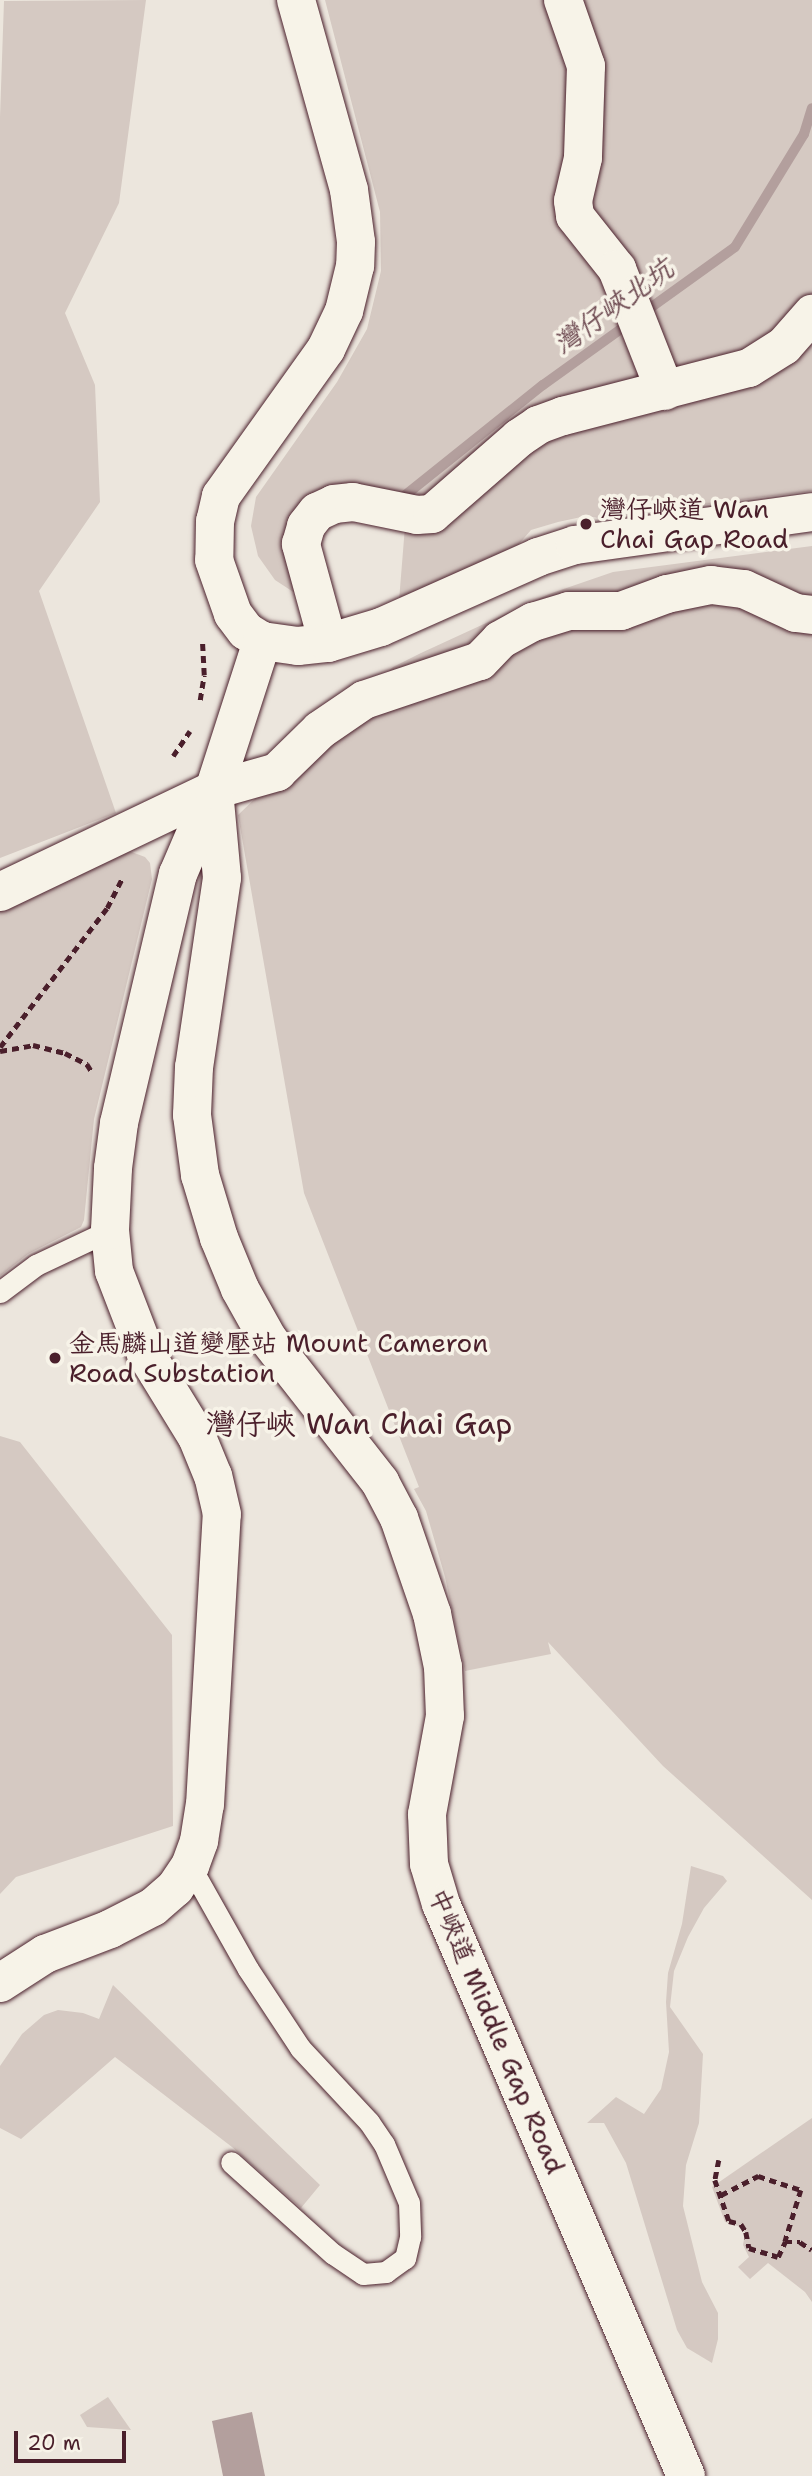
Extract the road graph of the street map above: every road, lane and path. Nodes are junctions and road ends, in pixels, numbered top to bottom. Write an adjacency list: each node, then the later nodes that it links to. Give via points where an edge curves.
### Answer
1 (296, 0): 7 (street, via 349,190 355,266 344,311 326,349 221,495 214,560 219,579 233,614 246,631)
2 (563, 0): 4 (street, via 586,66 583,158 574,209 583,229 617,269)
3 (812, 314): 4 (street, via 784,346 749,368)
4 (666, 391): 8 (street, via 538,425 432,514 353,502 317,512 306,526 301,544)
5 (812, 512): 8 (street, via 575,545 382,627)
6 (812, 615): 13 (street, via 796,613 744,589 711,586 667,594 621,611 569,611 533,622 500,640 480,661 455,672 364,700 320,730 277,772)
7 (262, 641): 8 (street, via 298,646); 13 (street)
8 (328, 643)
9 (204, 676): 10 (path)
10 (199, 706)
11 (192, 724): 12 (path)
12 (173, 756)
13 (214, 790): 14 (street); 17 (street, via 178,874); 27 (street, 中峽道 Middle Gap Road, via 222,878 194,1068 192,1115 200,1175 240,1289 268,1339 380,1482 399,1518 432,1614 443,1667 445,1716 427,1814 429,1864 441,1904)
14 (150, 821): 15 (street); 16 (path, via 107,908)
15 (0, 891)
16 (0, 1049): 17 (path, via 33,1045 87,1064)
17 (119, 1123): 18 (street)
18 (110, 1230): 19 (lane, via 36,1265); 20 (street, via 114,1271 146,1354 197,1437 222,1514 205,1805)
19 (0, 1292)
20 (190, 1866): 21 (street, via 175,1888 153,1907 45,1954); 23 (lane, via 248,1969 300,2048 384,2144 409,2203 405,2258 386,2272 363,2274 333,2254)
21 (0, 1983)
22 (719, 2160): 24 (path, via 715,2180)
23 (231, 2162)
24 (720, 2195): 25 (path, via 729,2221 741,2224 746,2232 749,2248 778,2257); 25 (path, via 758,2176 801,2190)
25 (785, 2242): 26 (path, via 800,2242)
26 (812, 2250)
27 (686, 2476)

